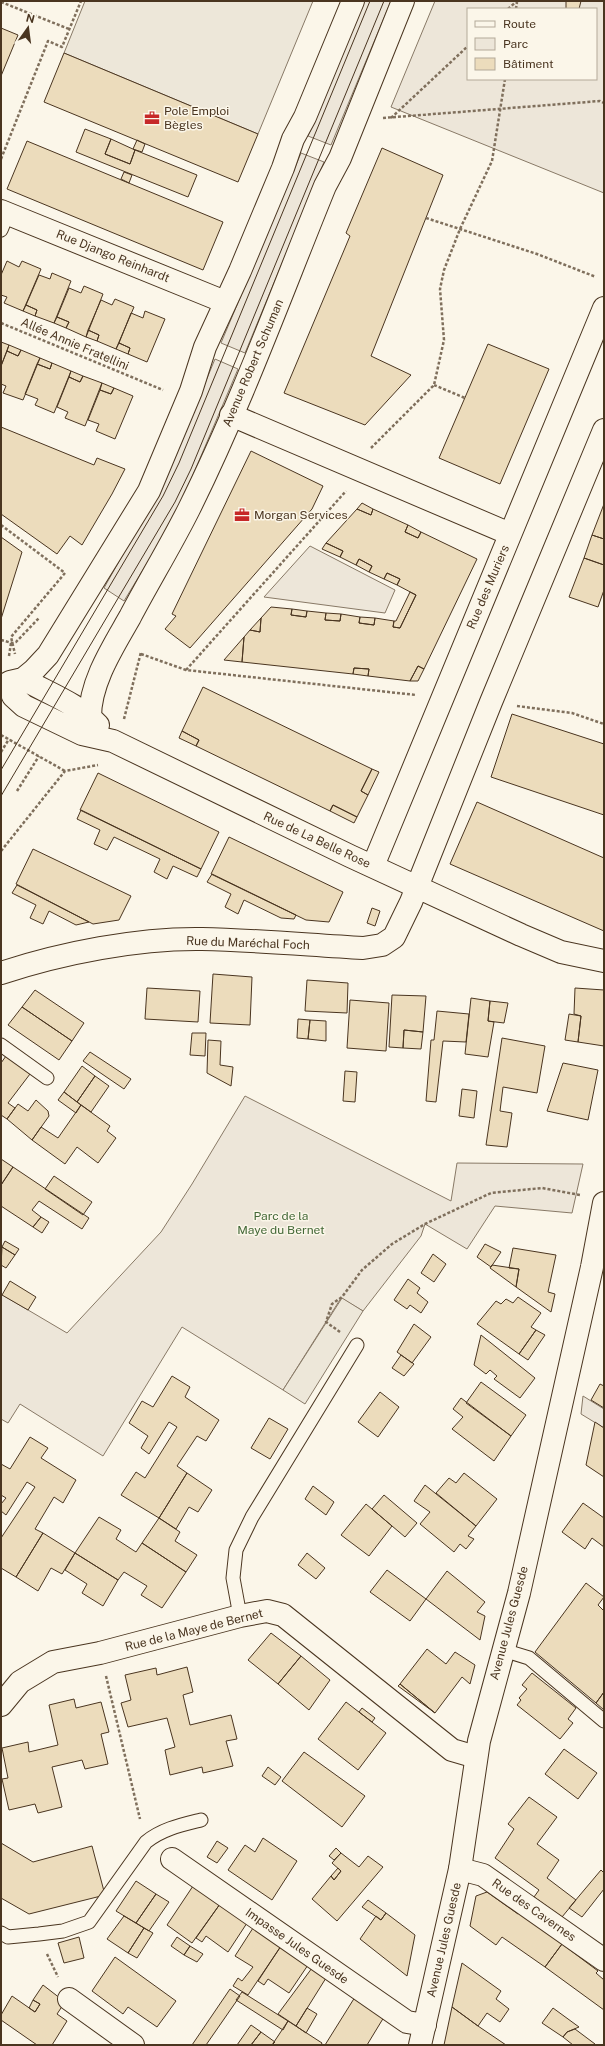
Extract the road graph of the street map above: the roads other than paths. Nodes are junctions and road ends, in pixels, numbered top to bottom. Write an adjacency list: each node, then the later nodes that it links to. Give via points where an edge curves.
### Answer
1 (353, 1): 4 (street)
2 (403, 1): 6 (street, Avenue Robert Schuman)
3 (3, 218): 4 (street, Rue Django Reinhardt)
4 (225, 302): 9 (street, via 149,491 48,655 34,670)
5 (604, 308): 8 (street, Rue des Muriers)
6 (232, 414): 8 (street); 10 (street, Avenue Robert Schuman, via 189,509 98,680 90,703)
7 (604, 430): 13 (street)
8 (510, 534): 12 (street, Rue des Muriers)
9 (11, 681): 10 (street, Rue de La Belle Rose); 11 (street, Rue de La Belle Rose, via 14,696 24,706 82,734)
10 (90, 717): 11 (street, Rue de La Belle Rose)
11 (113, 741): 12 (street, Rue de La Belle Rose)
12 (373, 866): 13 (street, Rue de La Belle Rose)
13 (417, 887): 14 (street, Rue de La Belle Rose, via 561,952); 15 (street, Rue du Maréchal Foch, via 394,937 382,945 363,948 201,939 142,943 43,960)
14 (604, 961)
15 (1, 973)
16 (1, 1045): 17 (lane)
17 (47, 1078)
18 (604, 1203): 21 (street, Avenue Jules Guesde, via 519,1593)
19 (357, 1345): 20 (lane, via 252,1517 236,1550 233,1578)
20 (240, 1616): 22 (street, Rue de la Maye de Bernet, via 100,1653 54,1662 20,1682); 24 (street, Rue de la Maye de Bernet, via 267,1611 284,1615 452,1750)
21 (503, 1650): 23 (lane, via 529,1658); 24 (street, Avenue Jules Guesde)
22 (1, 1705)
23 (604, 1721)
24 (476, 1756): 27 (street, Avenue Jules Guesde)
25 (201, 1820): 28 (lane, via 157,1833 146,1842 89,1922 63,1931 40,1934 8,1937)
26 (172, 1859): 31 (street, Impasse Jules Guesde)
27 (460, 1869): 29 (street, Rue des Cavernes, via 483,1875); 31 (street, Avenue Jules Guesde)
28 (1, 1933)
29 (604, 1960)
30 (69, 1999): 32 (street)
31 (422, 2035)
32 (133, 2045)

